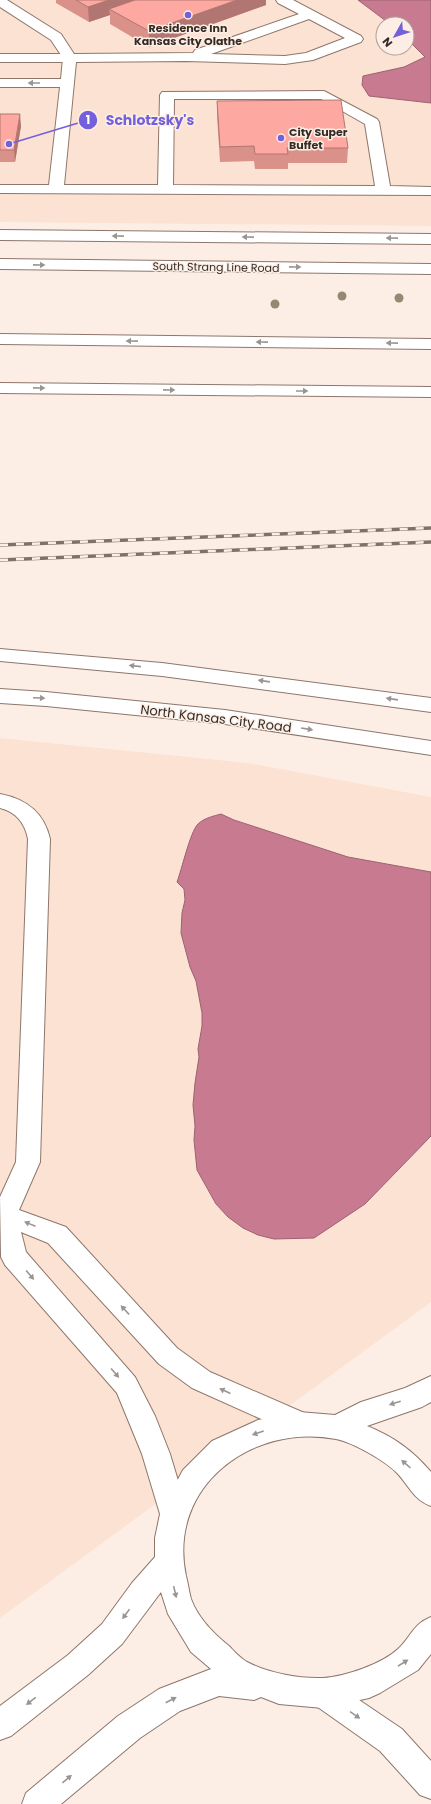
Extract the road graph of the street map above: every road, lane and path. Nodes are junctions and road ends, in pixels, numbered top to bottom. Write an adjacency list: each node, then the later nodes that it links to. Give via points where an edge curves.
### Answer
1 (283, 0): 3 (main road)
2 (0, 1): 6 (main road, via 56,37)
3 (310, 14): 4 (main road); 4 (main road, via 356,39 308,57 285,60)
4 (186, 57): 6 (main road)
5 (0, 58): 6 (main road)
6 (70, 58): 8 (main road)
7 (0, 83): 8 (main road, one-way to 7)
8 (67, 84): 10 (main road)
9 (0, 189): 10 (main road)
10 (56, 189): 11 (main road)
11 (165, 190): 12 (main road); 12 (main road, via 167,95 324,95 372,122)
12 (383, 191): 13 (main road)
13 (431, 191)
14 (0, 235): 15 (main road, one-way to 14)
15 (431, 239)
16 (0, 264): 17 (main road, South Strang Line Road, one-way to 17)
17 (431, 269)
18 (0, 339): 19 (main road, one-way to 18)
19 (431, 344)
20 (0, 388): 21 (main road, one-way to 21)
21 (431, 392)
22 (0, 655): 24 (main road, one-way to 22, via 244,678 68,659)
23 (0, 696): 25 (main road, North Kansas City Road, one-way to 25, via 225,717)
24 (431, 705)
25 (431, 748)
26 (0, 801): 27 (main road, via 20,808 34,823 39,839 28,1162)
27 (3, 1214): 29 (main road, one-way to 27, via 201,1380 168,1356 56,1235); 32 (main road, one-way to 32, via 14,1257 126,1385 156,1454)
28 (431, 1388): 30 (main road, one-way to 30, via 412,1398 371,1411)
29 (299, 1424): 30 (main road); 32 (main road, one-way to 32, via 258,1432 222,1450 193,1479)
30 (336, 1428): 31 (main road, one-way to 30, via 406,1463 373,1441)
31 (431, 1493)
32 (174, 1514): 33 (main road, via 169,1538)
33 (169, 1562): 35 (main road, one-way to 35, via 178,1604 201,1642 236,1672); 37 (main road, one-way to 37, via 112,1634 78,1665)
34 (431, 1631): 36 (main road, one-way to 34, via 369,1683 408,1660)
35 (279, 1689): 36 (main road); 39 (main road, one-way to 35, via 129,1728 170,1700 219,1681)
36 (323, 1693): 38 (main road, one-way to 38, via 391,1740)
37 (0, 1725)
38 (431, 1784)
39 (38, 1804)

